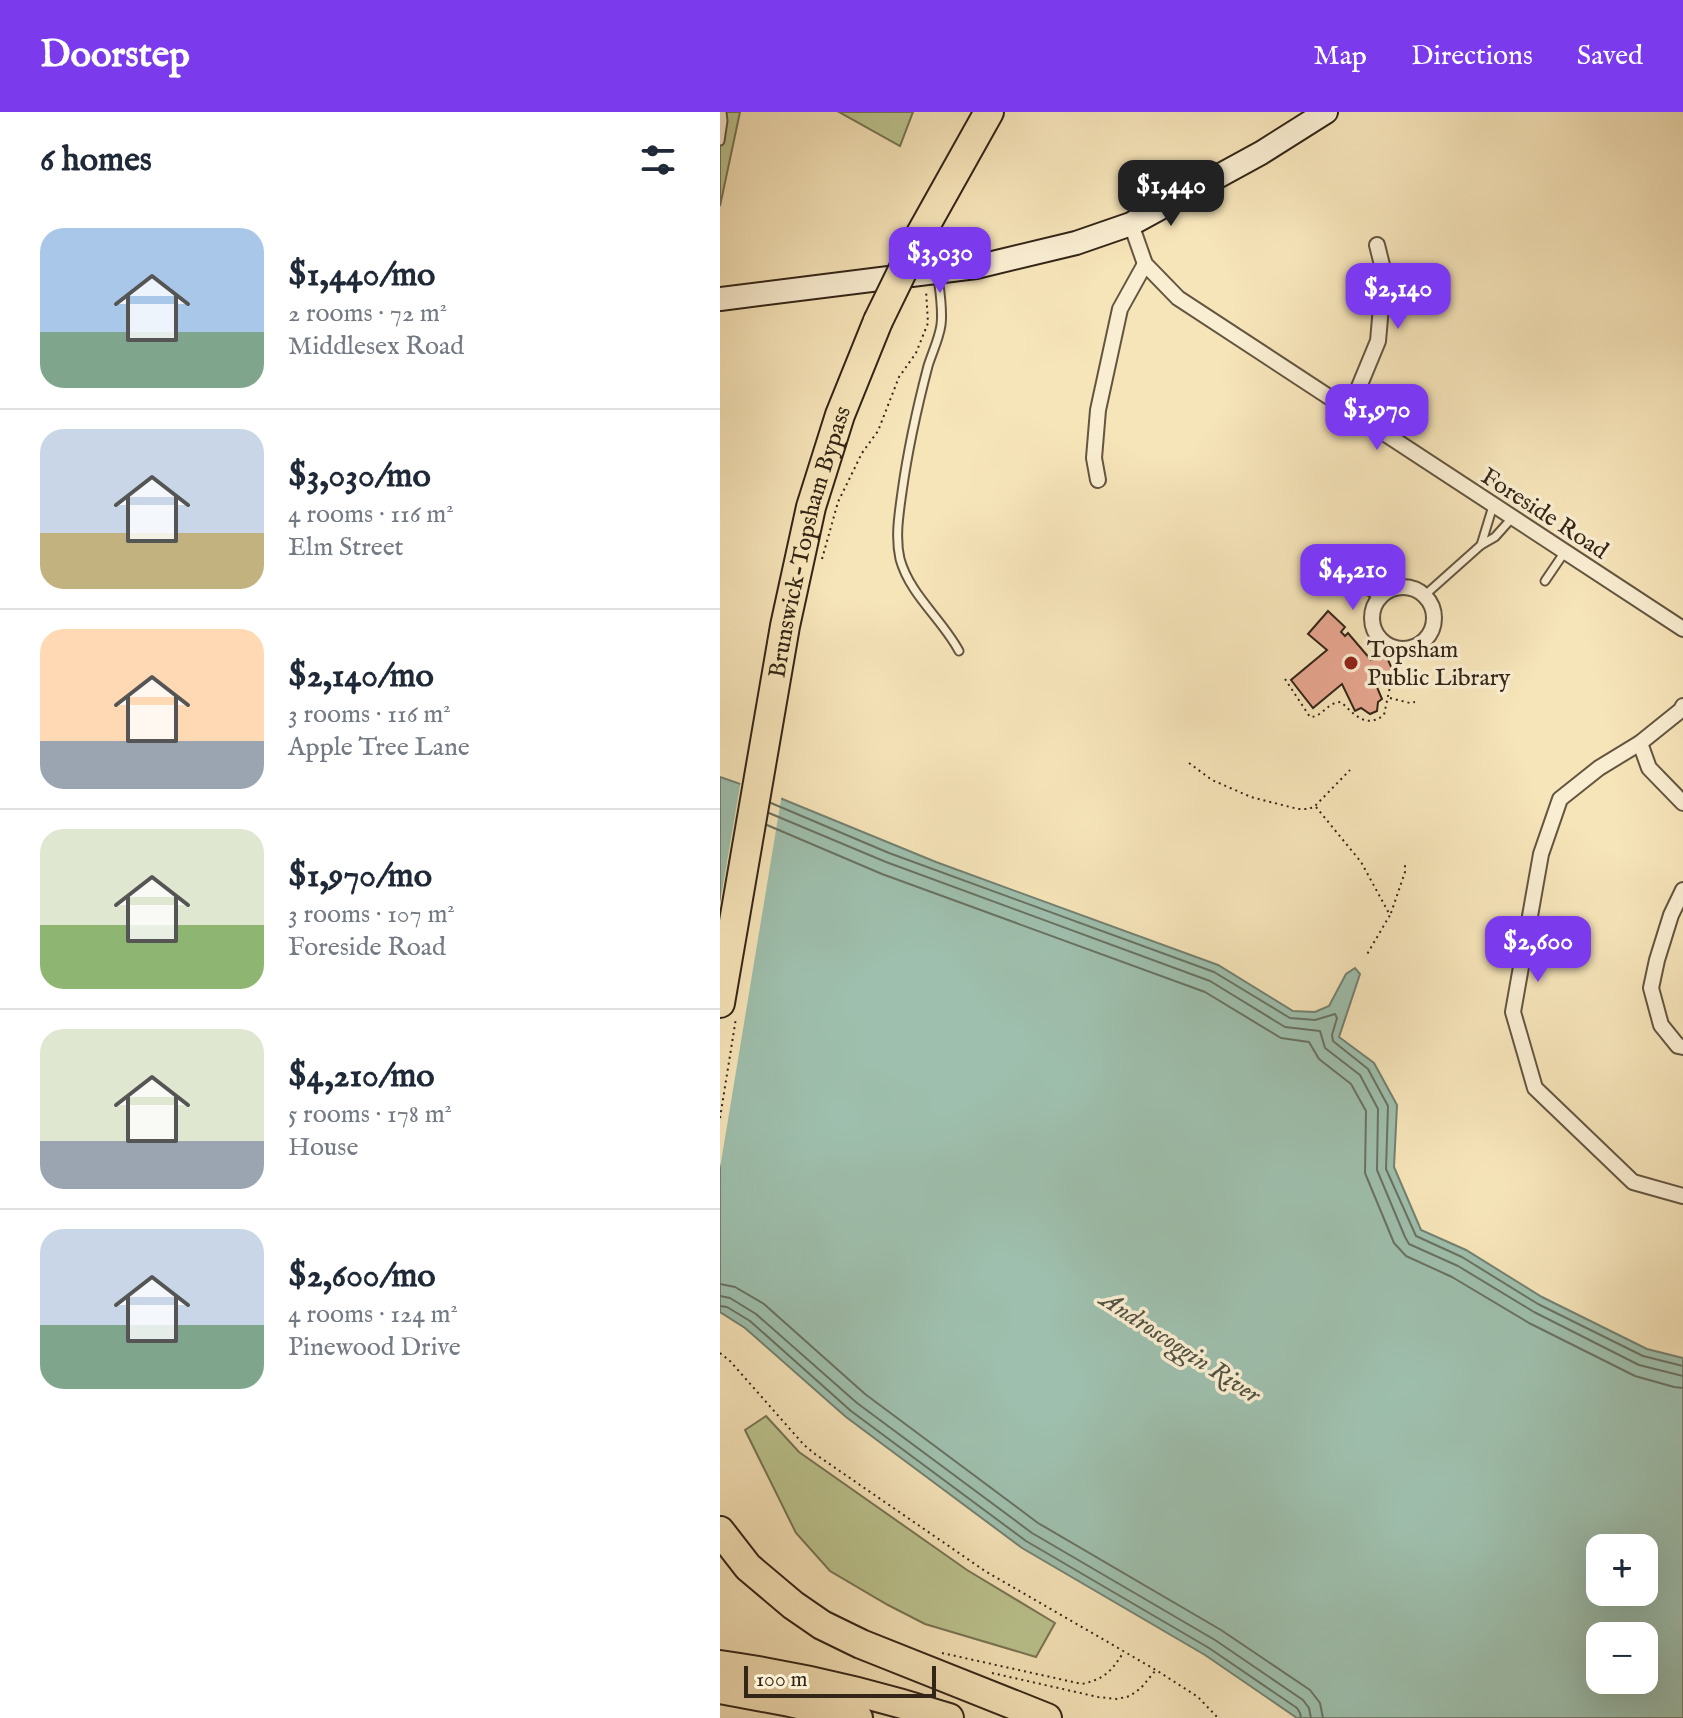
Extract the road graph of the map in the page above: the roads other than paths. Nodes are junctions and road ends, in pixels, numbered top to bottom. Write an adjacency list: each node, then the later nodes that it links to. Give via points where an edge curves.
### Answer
1 (722, 112): 4 (lane)
2 (989, 112): 26 (highway, Brunswick-Topsham Bypass, bridge, via 878,321 811,507 785,626)
3 (1326, 112): 5 (main road)
4 (720, 141)
5 (1131, 224): 7 (street, Foreside Road); 8 (main road, via 1027,255)
6 (1377, 245): 10 (street, via 1384,273 1378,341)
7 (1145, 264): 10 (street, Foreside Road, via 1178,298); 11 (street, via 1120,309 1098,410)
8 (931, 272): 9 (main road); 21 (lane, via 941,325 911,437 898,544 910,583)
9 (720, 299)
10 (1349, 411): 12 (street, Foreside Road)
11 (1098, 480)
12 (1493, 506): 13 (street, Foreside Road); 14 (lane)
13 (1512, 518): 14 (lane); 15 (street, Foreside Road)
14 (1481, 545): 19 (lane)
15 (1564, 553): 17 (lane); 20 (street, Foreside Road)
16 (1349, 573): 18 (street)
17 (1545, 581)
18 (1381, 595): 19 (street, via 1408,587); 19 (street, via 1372,624 1382,641 1400,650 1420,645 1432,631 1435,612)
19 (1425, 595)
20 (1683, 629)
21 (959, 651)
22 (1683, 706): 23 (street)
23 (1640, 743): 24 (street, via 1649,768); 28 (street, via 1560,799 1541,854 1513,1012 1535,1088 1633,1182)
24 (1683, 803)
25 (1683, 890): 27 (street, via 1651,988 1661,1025)
26 (720, 1003)
27 (1683, 1047)
28 (1683, 1196)
29 (720, 1531): 34 (highway, via 748,1567 822,1625)
30 (720, 1665): 33 (highway, via 829,1684)
31 (720, 1689): 32 (highway)
32 (858, 1718)
33 (949, 1718)
34 (1047, 1718)

